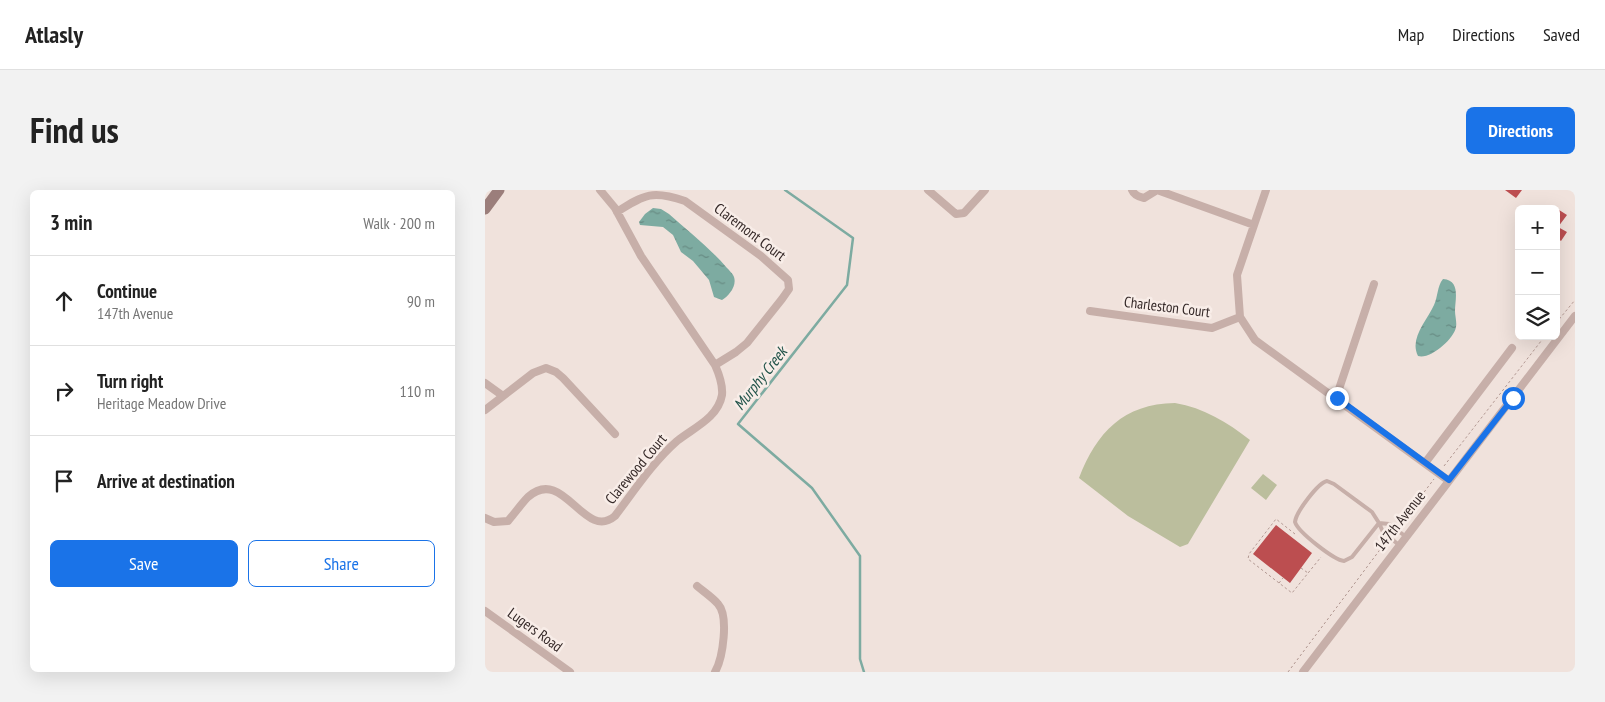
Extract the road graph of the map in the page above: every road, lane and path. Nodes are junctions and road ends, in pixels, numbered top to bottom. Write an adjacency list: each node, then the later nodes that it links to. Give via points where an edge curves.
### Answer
1 (499, 190): 8 (street)
2 (599, 190): 9 (street, Clarewood Court)
3 (927, 190): 4 (street, via 956,214 964,213)
4 (985, 190)
5 (1132, 190): 6 (street, via 1145,198)
6 (1157, 190): 10 (street)
7 (1266, 190): 10 (street)
8 (485, 209)
9 (617, 212): 19 (street, Clarewood Court, via 641,256); 19 (street, Claremont Court, via 652,192 671,194 761,256 788,280 789,289 752,337 736,352)
10 (1254, 225): 15 (street, via 1237,275)
11 (1374, 284): 22 (street)
12 (1575, 300): 16 (path)
13 (1090, 311): 15 (street, Charleston Court, via 1212,328)
14 (1575, 316): 27 (street, 147th Avenue)
15 (1240, 317): 22 (street, via 1255,340)
16 (1560, 318)
17 (1542, 340): 26 (path)
18 (1512, 348): 25 (street)
19 (715, 364): 28 (street, Clarewood Court, via 722,395 717,407 698,428 666,452 607,522 591,518 553,489 538,491 529,497 508,521 494,522)
20 (485, 383): 21 (street)
21 (503, 396): 23 (street); 24 (street, via 533,373 550,369 563,378)
22 (1337, 398): 25 (street)
23 (485, 410)
24 (615, 434)
25 (1425, 463): 26 (street)
26 (1438, 473): 27 (street); 30 (path)
27 (1449, 480): 32 (street, 147th Avenue)
28 (485, 518)
29 (1379, 522): 30 (lane); 33 (lane); 35 (lane, via 1348,560 1340,560); 35 (lane, via 1372,512 1334,484 1323,482 1298,512 1295,522)
30 (1396, 529): 32 (lane)
31 (1296, 535): 39 (path, via 1276,519 1248,556 1249,561)
32 (1405, 536): 34 (street, 147th Avenue)
33 (1389, 537): 34 (lane); 44 (path)
34 (1399, 545): 45 (street, 147th Avenue)
35 (1325, 550): 37 (path)
36 (1301, 568): 37 (path)
37 (1308, 573): 39 (path, via 1292,593)
38 (1283, 578): 39 (path)
39 (1279, 584)
40 (697, 586): 43 (street, via 719,605 724,617 722,649)
41 (485, 610): 42 (street, Lugers Road)
42 (570, 672)
43 (715, 672)
44 (1288, 672)
45 (1303, 672)

